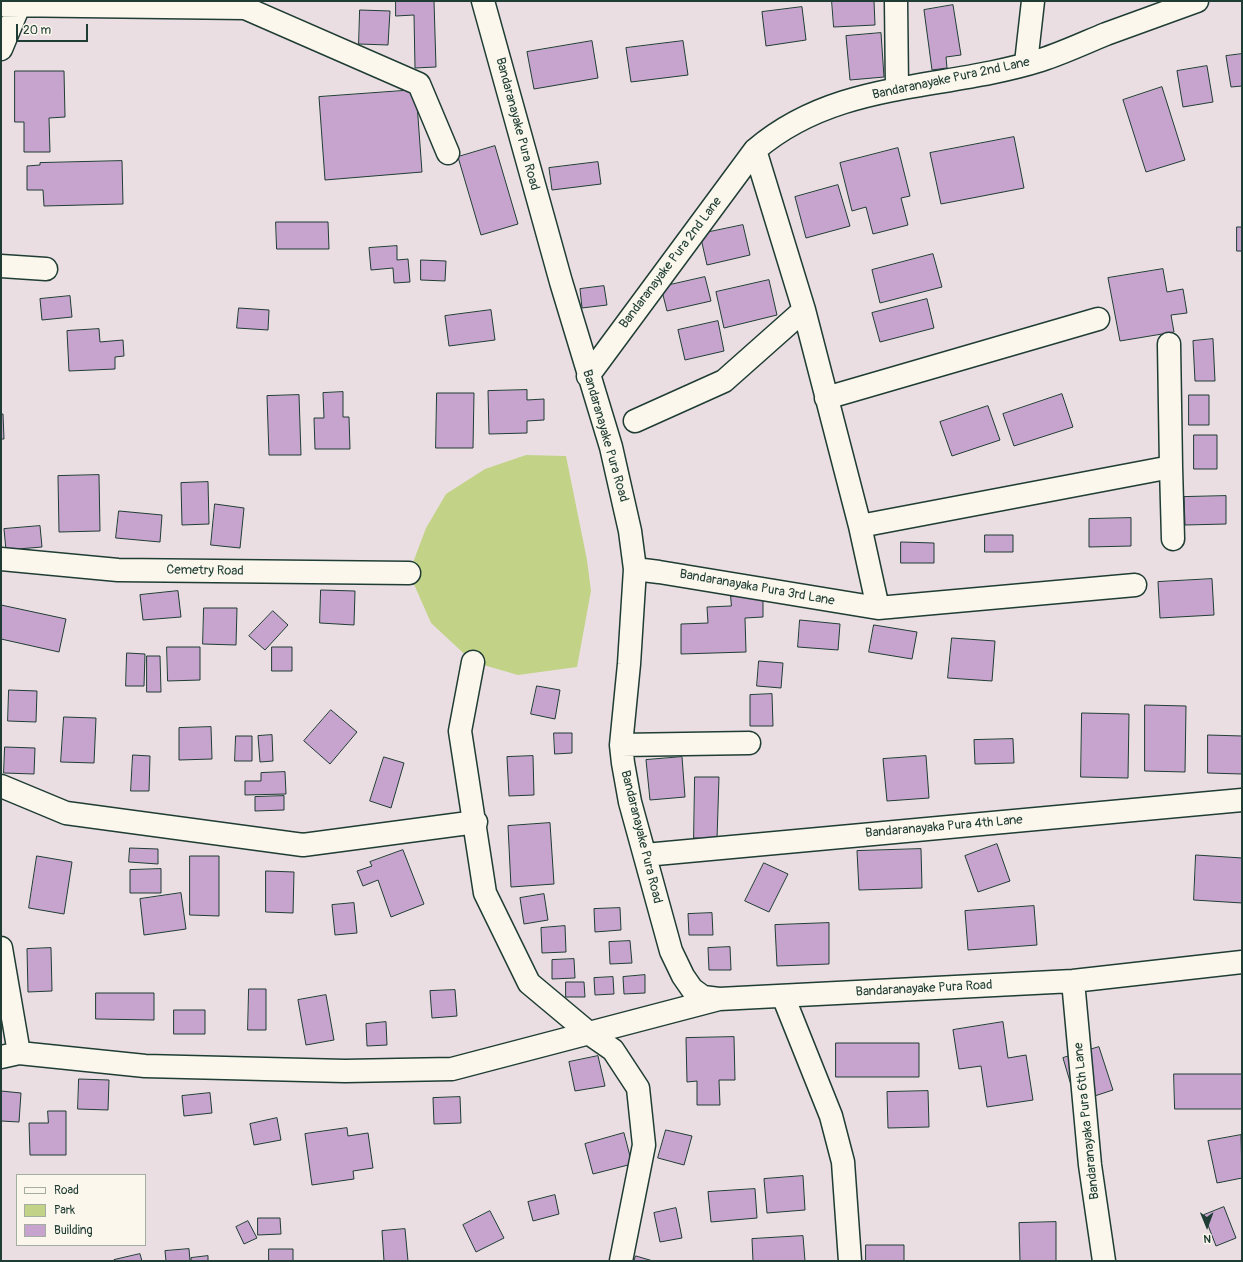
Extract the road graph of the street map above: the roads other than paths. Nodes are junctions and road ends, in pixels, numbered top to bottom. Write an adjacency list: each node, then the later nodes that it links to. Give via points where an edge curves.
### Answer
1 (483, 1): 16 (street, Bandaranayake Pura Road)
2 (896, 1): 8 (street)
3 (1033, 1): 7 (street)
4 (1197, 1): 7 (street, Bandaranayake Pura 2nd Lane)
5 (14, 4): 6 (street); 9 (street, via 245,8 419,84)
6 (1, 50)
7 (1026, 63): 8 (street, Bandaranayake Pura 2nd Lane, via 973,76)
8 (897, 88): 10 (street, Bandaranayake Pura 2nd Lane, via 836,104 797,121 774,133)
9 (448, 153)
10 (758, 157): 13 (street); 16 (street, Bandaranayake Pura 2nd Lane)
11 (1, 266): 12 (street)
12 (46, 269)
13 (804, 310): 17 (street); 18 (street, via 724,381)
14 (1098, 319): 17 (street)
15 (1169, 344): 19 (street)
16 (588, 376): 23 (street, Bandaranayake Pura Road, via 611,447 630,531)
17 (826, 398): 20 (street)
18 (635, 421)
19 (1171, 467): 20 (street); 21 (street)
20 (860, 526): 26 (street)
21 (1173, 538)
22 (1, 559): 24 (street, Cemetry Road, via 118,570)
23 (635, 569): 26 (street, Bandaranayaka Pura 3rd Lane); 29 (street, Bandaranayake Pura Road)
24 (409, 573)
25 (1135, 585): 26 (street, Bandaranayaka Pura 3rd Lane)
26 (878, 608)
27 (472, 662): 32 (street, via 460,731)
28 (749, 743): 29 (street)
29 (621, 745): 33 (street, Bandaranayake Pura Road, via 630,802)
30 (1, 786): 32 (street, via 66,813 303,845)
31 (1242, 800): 33 (street, Bandaranayaka Pura 4th Lane)
32 (476, 822): 39 (street, via 485,893 529,983)
33 (645, 855): 38 (street, Bandaranayake Pura Road, via 671,951 683,976 692,989 703,997)
34 (1, 948): 40 (street)
35 (1242, 962): 36 (street, Bandaranayake Pura Road)
36 (1073, 981): 37 (street, Bandaranayake Pura Road); 43 (street, Bandaranayaka Pura 6th Lane, via 1090,1165)
37 (783, 996): 38 (street, Bandaranayake Pura Road); 42 (street, via 831,1116 843,1162)
38 (719, 999): 39 (street)
39 (590, 1034): 40 (street, via 452,1069 345,1071 146,1066); 41 (street, via 613,1050 638,1088 644,1145)
40 (10, 1055)
41 (621, 1261)
42 (850, 1261)
43 (1104, 1261)

